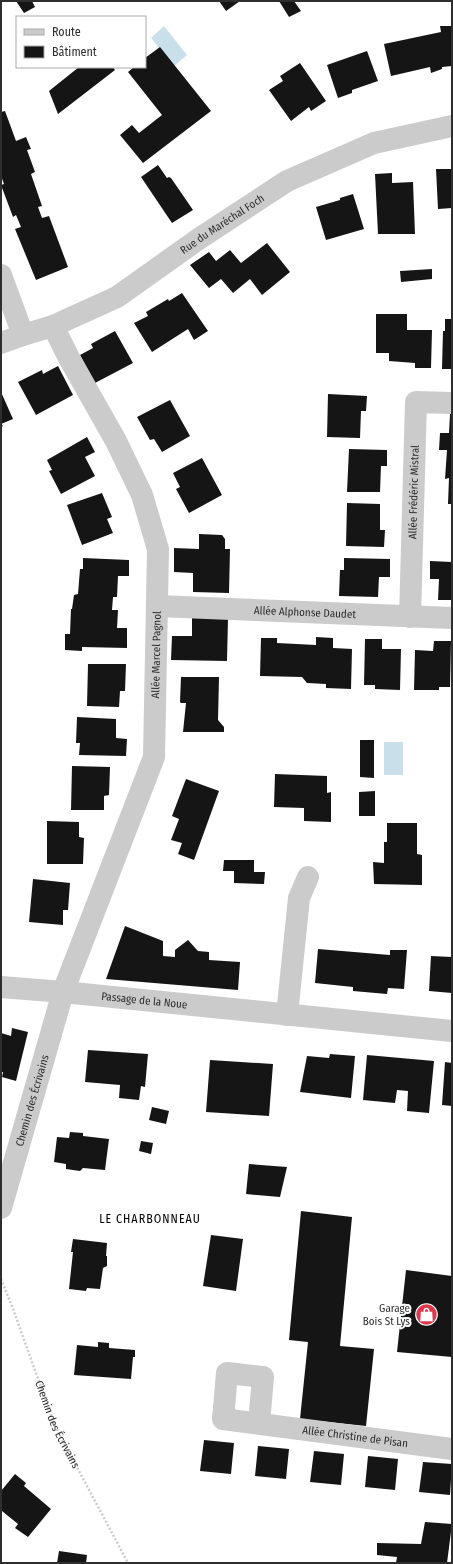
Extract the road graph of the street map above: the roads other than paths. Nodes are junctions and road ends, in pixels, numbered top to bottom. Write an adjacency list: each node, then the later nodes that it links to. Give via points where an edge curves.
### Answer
1 (452, 126): 3 (street, Rue du Maréchal Foch, via 374,143 288,181 200,238 117,297)
2 (1, 275): 4 (street)
3 (53, 326): 4 (street, Rue du Maréchal Foch); 7 (street, Allée Marcel Pagnol, via 116,441 142,495 158,549)
4 (22, 335): 5 (street, Rue du Maréchal Foch)
5 (1, 343)
6 (452, 403): 8 (street, Allée Frédéric Mistral, via 416,402)
7 (157, 606): 8 (street, Allée Alphonse Daudet); 12 (street, Allée Marcel Pagnol, via 154,757)
8 (410, 617): 9 (street, Allée Alphonse Daudet)
9 (452, 618)
10 (308, 877): 13 (street, via 299,898)
11 (1, 987): 12 (street, Passage de la Noue)
12 (63, 992): 13 (street, Passage de la Noue); 15 (street, Chemin des Écrivains)
13 (287, 1015): 14 (street, Passage de la Noue)
14 (452, 1030)
15 (1, 1208)
16 (259, 1424): 17 (street, Allée Christine de Pisan)
17 (452, 1449)

